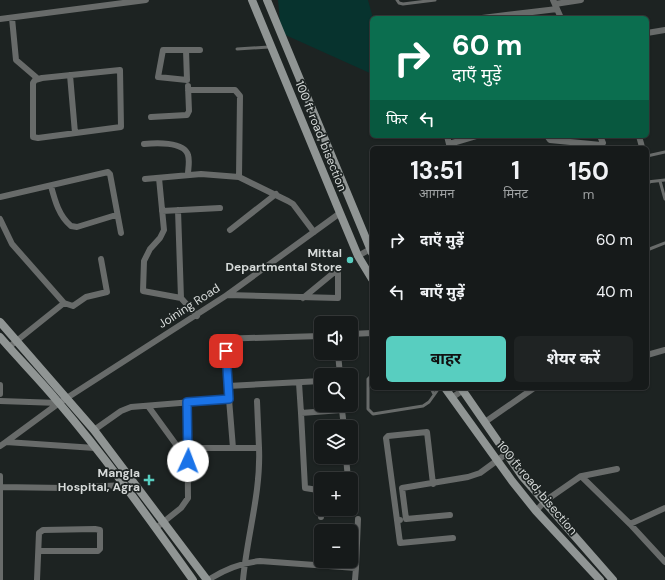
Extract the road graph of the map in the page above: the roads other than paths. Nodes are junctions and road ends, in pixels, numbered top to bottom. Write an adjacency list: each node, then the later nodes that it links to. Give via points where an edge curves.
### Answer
1 (146, 0): 10 (street)
2 (252, 0): 14 (street, 100 ft road, bisection)
3 (267, 0): 26 (street, 100 ft road, bisection)
4 (397, 0): 5 (lane, via 403,4)
5 (435, 0)
6 (581, 0): 7 (street)
7 (555, 4): 8 (street); 9 (street)
8 (492, 16)
9 (560, 16)
10 (12, 18): 11 (street); 19 (street, via 16,60)
11 (0, 19)
12 (665, 30): 13 (street)
13 (649, 34)
14 (271, 47): 15 (lane); 28 (street, 100 ft road, bisection)
15 (237, 49)
16 (186, 50): 17 (street); 20 (street); 20 (street, via 163,50 158,75 160,79)
17 (200, 50)
18 (70, 74): 19 (street); 23 (street); 23 (street, via 119,70 122,72 122,126)
19 (37, 78): 23 (street, via 33,83 33,136 38,138)
20 (187, 80): 21 (street)
21 (188, 90): 22 (street, via 187,115); 34 (street, via 238,92)
22 (152, 117)
23 (75, 133)
24 (471, 138): 29 (street)
25 (548, 138): 30 (street)
26 (326, 139): 28 (street); 39 (street, 100 ft road, bisection)
27 (144, 144): 33 (street, via 165,143 184,150 188,156)
28 (311, 144): 42 (street, 100 ft road, bisection)
29 (449, 146)
30 (603, 146)
31 (665, 152): 32 (lane)
32 (649, 156)
33 (188, 174): 34 (street); 35 (street)
34 (239, 177): 43 (street)
35 (159, 178): 36 (street); 48 (street)
36 (145, 179)
37 (665, 180): 38 (lane)
38 (660, 181): 40 (lane); 45 (lane)
39 (343, 182): 42 (street); 56 (street, 100 ft road, bisection)
40 (649, 182)
41 (51, 186): 44 (street); 50 (street, via 56,203 64,219 71,226 77,227); 50 (street, via 108,172)
42 (329, 188): 49 (street, 100 ft road, bisection)
43 (276, 194): 52 (street); 53 (street, via 293,204)
44 (0, 197)
45 (665, 199)
46 (220, 208): 47 (street)
47 (178, 210): 48 (street); 63 (street)
48 (162, 211): 63 (street, via 163,234 144,261 142,289 146,293)
49 (340, 213): 53 (street, Joining Road); 59 (street, 100 ft road, bisection)
50 (116, 215): 54 (street)
51 (0, 219): 65 (street, via 12,244)
52 (230, 230)
53 (314, 232): 62 (street, Joining Road)
54 (121, 233)
55 (665, 243): 57 (lane)
56 (370, 248)
57 (649, 249)
58 (370, 250): 59 (street)
59 (358, 256): 61 (street, 100 ft road, bisection)
60 (102, 259): 65 (street, via 106,292 86,297 73,306)
61 (370, 276)
62 (227, 295): 64 (street); 66 (street, Joining Road)
63 (182, 298): 66 (street)
64 (303, 298): 64 (street, via 337,270 338,271 338,297)
65 (64, 303): 74 (street)
66 (197, 316): 92 (street, Joining Road)
67 (0, 322): 74 (street)
68 (358, 334): 69 (street)
69 (370, 334)
70 (314, 336): 73 (street)
71 (0, 337): 75 (street)
72 (216, 339): 73 (street)
73 (226, 339): 82 (street)
74 (17, 340): 75 (street); 92 (street)
75 (8, 347): 97 (street)
76 (665, 350): 77 (street)
77 (649, 354)
78 (370, 377): 90 (lane, via 368,409 373,414 423,406)
79 (314, 382): 80 (street)
80 (298, 383): 82 (street); 100 (street)
81 (0, 385): 89 (street)
82 (228, 386): 93 (street)
83 (431, 390): 90 (lane)
84 (437, 390): 90 (lane)
85 (448, 390): 91 (street, 100 ft road, bisection)
86 (462, 390): 91 (street)
87 (464, 390): 101 (street, 100 ft road, bisection)
88 (531, 390): 101 (street)
89 (0, 394)
90 (434, 394)
91 (453, 397): 110 (street, 100 ft road, bisection)
92 (67, 398): 97 (street, Joining Road); 102 (street)
93 (229, 399): 96 (street); 106 (street)
94 (0, 401): 97 (street)
95 (256, 401): 107 (street)
96 (187, 402): 98 (street); 105 (street)
97 (59, 403): 103 (street, Joining Road); 104 (street)
98 (148, 406): 102 (street, via 126,409); 109 (street)
99 (314, 411): 100 (street)
100 (301, 413): 118 (street, via 306,488)
101 (485, 422): 108 (street, 100 ft road, bisection)
102 (94, 430): 114 (street)
103 (3, 444): 104 (street)
104 (95, 448): 116 (street)
105 (188, 448): 106 (street); 109 (street)
106 (234, 448): 107 (street)
107 (259, 448): 132 (street, via 259,474)
108 (506, 454): 110 (street); 119 (street, 100 ft road, bisection)
109 (188, 461): 126 (street, via 188,498)
110 (497, 461): 115 (street, via 480,473); 121 (street, 100 ft road, bisection)
111 (617, 469): 113 (street)
112 (0, 476): 117 (street)
113 (582, 476): 119 (street); 128 (street)
114 (133, 482): 116 (street); 126 (street)
115 (432, 484): 123 (street, via 402,488); 125 (street, via 427,432 388,436 386,438)
116 (125, 486): 117 (street); 129 (street)
117 (0, 487): 136 (street)
118 (314, 489)
119 (545, 501): 121 (street); 143 (street, 100 ft road, bisection)
120 (665, 508): 128 (street)
121 (536, 511): 142 (street, 100 ft road, bisection)
122 (450, 515): 123 (street)
123 (406, 519): 125 (street)
124 (358, 520): 127 (street)
125 (397, 520): 130 (street, via 400,543)
126 (164, 522): 129 (street); 139 (street)
127 (358, 524)
128 (630, 524): 133 (street)
129 (156, 528): 138 (street)
130 (454, 538)
131 (39, 552): 131 (street, via 98,551 100,530 43,530 39,533); 137 (street)
132 (245, 562): 134 (street, via 277,561); 139 (street, via 231,566); 140 (street)
133 (665, 562)
134 (314, 564)
135 (356, 568): 141 (street)
136 (0, 580)
137 (37, 580)
138 (193, 580)
139 (208, 580)
140 (243, 580)
141 (355, 580)
142 (600, 580)
143 (613, 580)

